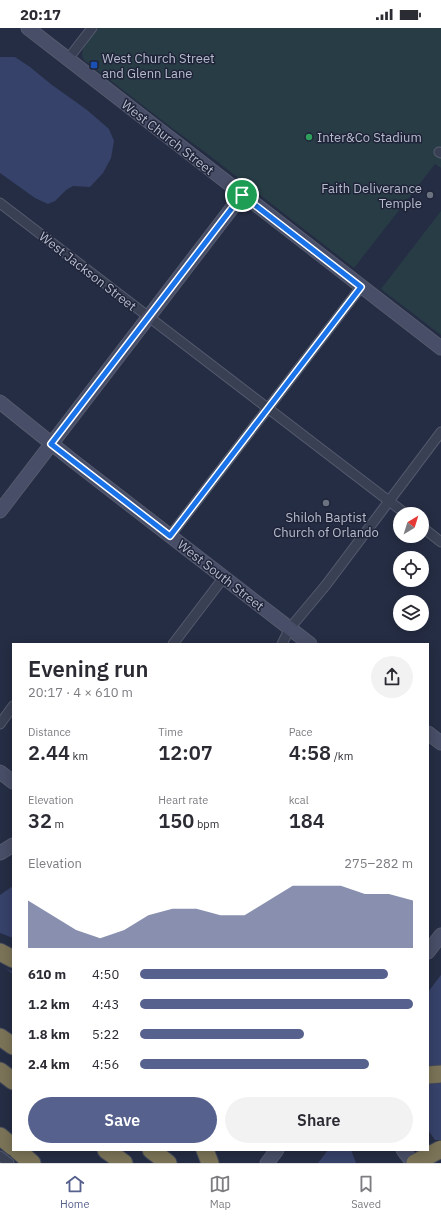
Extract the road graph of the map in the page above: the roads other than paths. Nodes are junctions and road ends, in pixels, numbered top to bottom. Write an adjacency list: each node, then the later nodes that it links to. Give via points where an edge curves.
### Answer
1 (28, 28): 3 (street, West Church Street)
2 (92, 28): 3 (street)
3 (68, 59): 4 (street, West Church Street)
4 (242, 195): 6 (street, West Church Street); 7 (street)
5 (0, 204): 7 (street, West Jackson Street)
6 (361, 287): 8 (street, West Church Street); 10 (street)
7 (148, 318): 10 (street, West Jackson Street); 12 (street)
8 (441, 348)
9 (0, 402): 12 (street, West South Street)
10 (268, 408): 13 (street, West Jackson Street); 17 (street)
11 (441, 432): 13 (street)
12 (51, 444): 15 (street); 17 (street, West South Street)
13 (390, 501): 14 (street, West Jackson Street); 20 (street)
14 (397, 507)
15 (0, 511)
16 (429, 533): 18 (street)
17 (170, 536): 19 (street, West South Street)
18 (441, 542)
19 (224, 577): 20 (street, West South Street); 21 (street)
20 (290, 628): 22 (street); 23 (street, West South Street)
21 (174, 643)
22 (282, 643)
23 (309, 643)
24 (12, 707): 25 (street)
25 (0, 724)
26 (429, 734): 27 (street)
27 (441, 743)
28 (0, 772): 29 (street)
29 (12, 781)
30 (12, 846): 31 (street)
31 (0, 853)
32 (441, 935): 35 (street)
33 (0, 946): 34 (highway)
34 (12, 951)
35 (429, 951)
36 (0, 952): 37 (highway)
37 (12, 958)
38 (0, 1036): 39 (highway)
39 (12, 1045)
40 (0, 1071): 43 (highway)
41 (441, 1074): 42 (highway)
42 (429, 1075)
43 (12, 1080)
44 (0, 1136): 45 (highway)
45 (12, 1146)
46 (441, 1149): 61 (highway, bridge)
47 (18, 1151): 56 (highway)
48 (107, 1151): 57 (highway)
49 (152, 1151): 58 (highway)
50 (205, 1151): 59 (highway)
51 (276, 1151): 60 (street)
52 (404, 1151): 61 (street)
53 (423, 1151): 62 (street)
54 (0, 1156): 55 (street)
55 (9, 1163)
56 (32, 1163)
57 (124, 1163)
58 (168, 1163)
59 (210, 1163)
60 (267, 1163)
61 (414, 1163)
62 (433, 1163)

